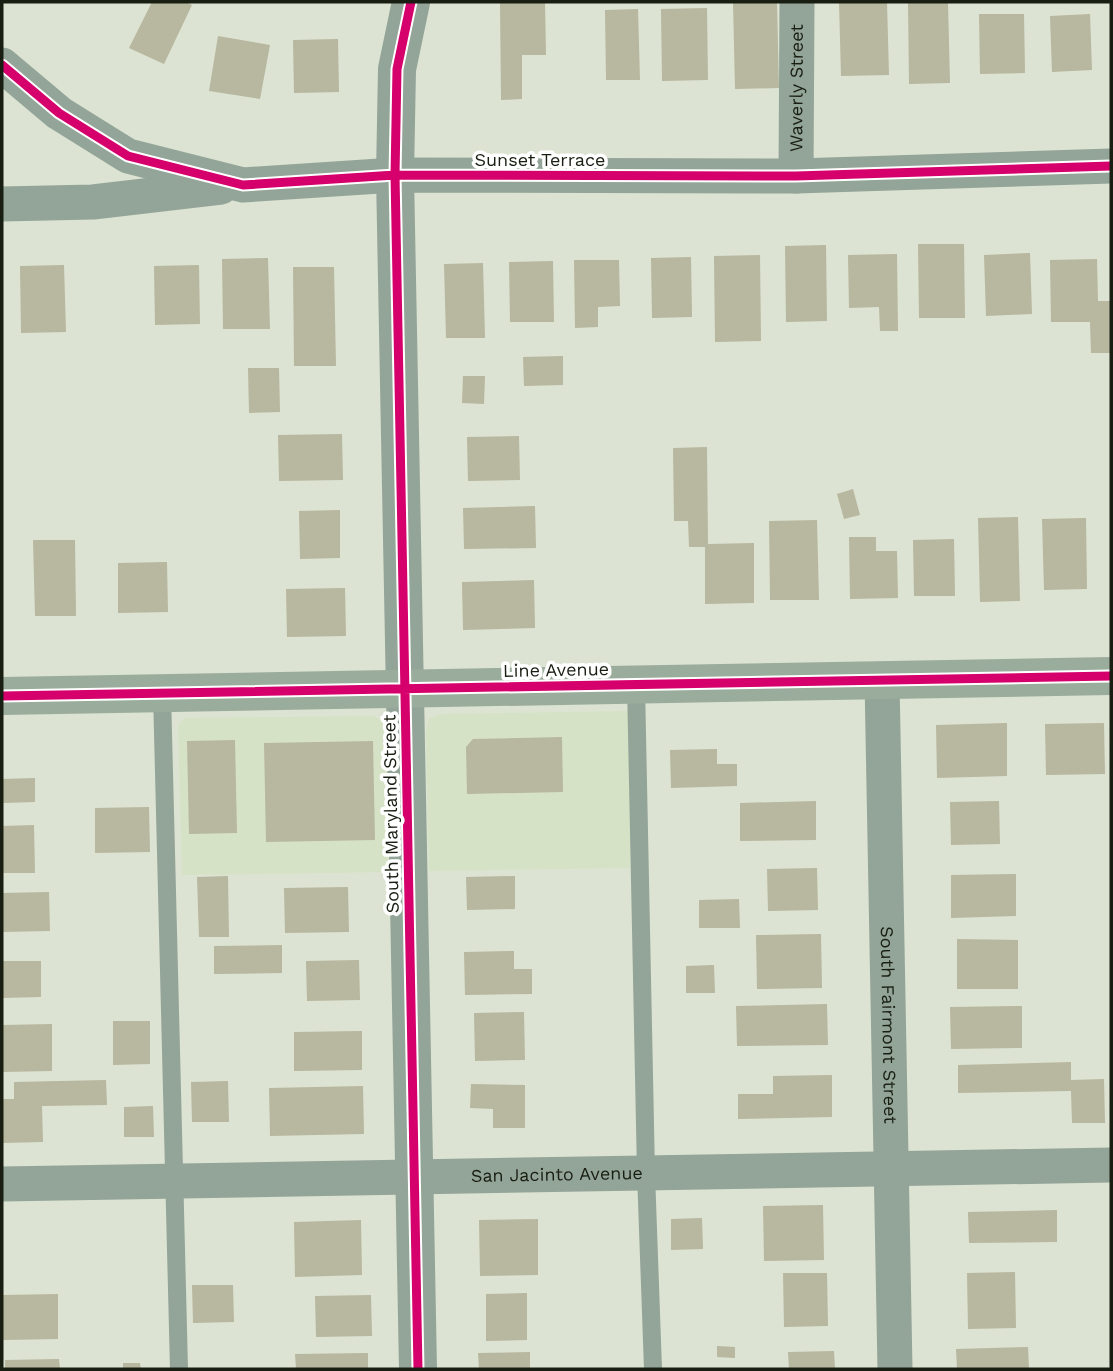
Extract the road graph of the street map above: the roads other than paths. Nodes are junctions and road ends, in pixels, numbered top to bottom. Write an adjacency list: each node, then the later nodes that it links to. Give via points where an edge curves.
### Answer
1 (411, 2): 5 (street, South Maryland Street, via 397,69)
2 (797, 2): 6 (street, Waverly Street)
3 (2, 65): 7 (street, Sunset Terrace, via 59,113 128,156)
4 (1111, 166): 6 (street, Sunset Terrace)
5 (395, 175): 6 (street, Sunset Terrace); 7 (street, Sunset Terrace); 12 (street, South Maryland Street)
6 (796, 176)
7 (243, 185): 8 (street, via 93,202)
8 (2, 204)
9 (1111, 676): 10 (main road, Line Avenue)
10 (882, 680): 11 (main road, Line Avenue); 16 (street, South Fairmont Street)
11 (636, 685): 12 (main road, Line Avenue); 17 (lane)
12 (405, 689): 13 (main road, Line Avenue); 18 (street, South Maryland Street)
13 (162, 693): 14 (main road, Line Avenue); 19 (lane)
14 (2, 696)
15 (1111, 1165): 16 (street, San Jacinto Avenue)
16 (891, 1169): 17 (street, San Jacinto Avenue); 24 (street, South Fairmont Street)
17 (646, 1173): 18 (street, San Jacinto Avenue); 23 (lane)
18 (414, 1177): 19 (street, San Jacinto Avenue); 22 (street, South Maryland Street)
19 (173, 1181): 20 (street, San Jacinto Avenue); 21 (lane)
20 (2, 1184)
21 (179, 1369)
22 (418, 1369)
23 (653, 1369)
24 (895, 1369)

